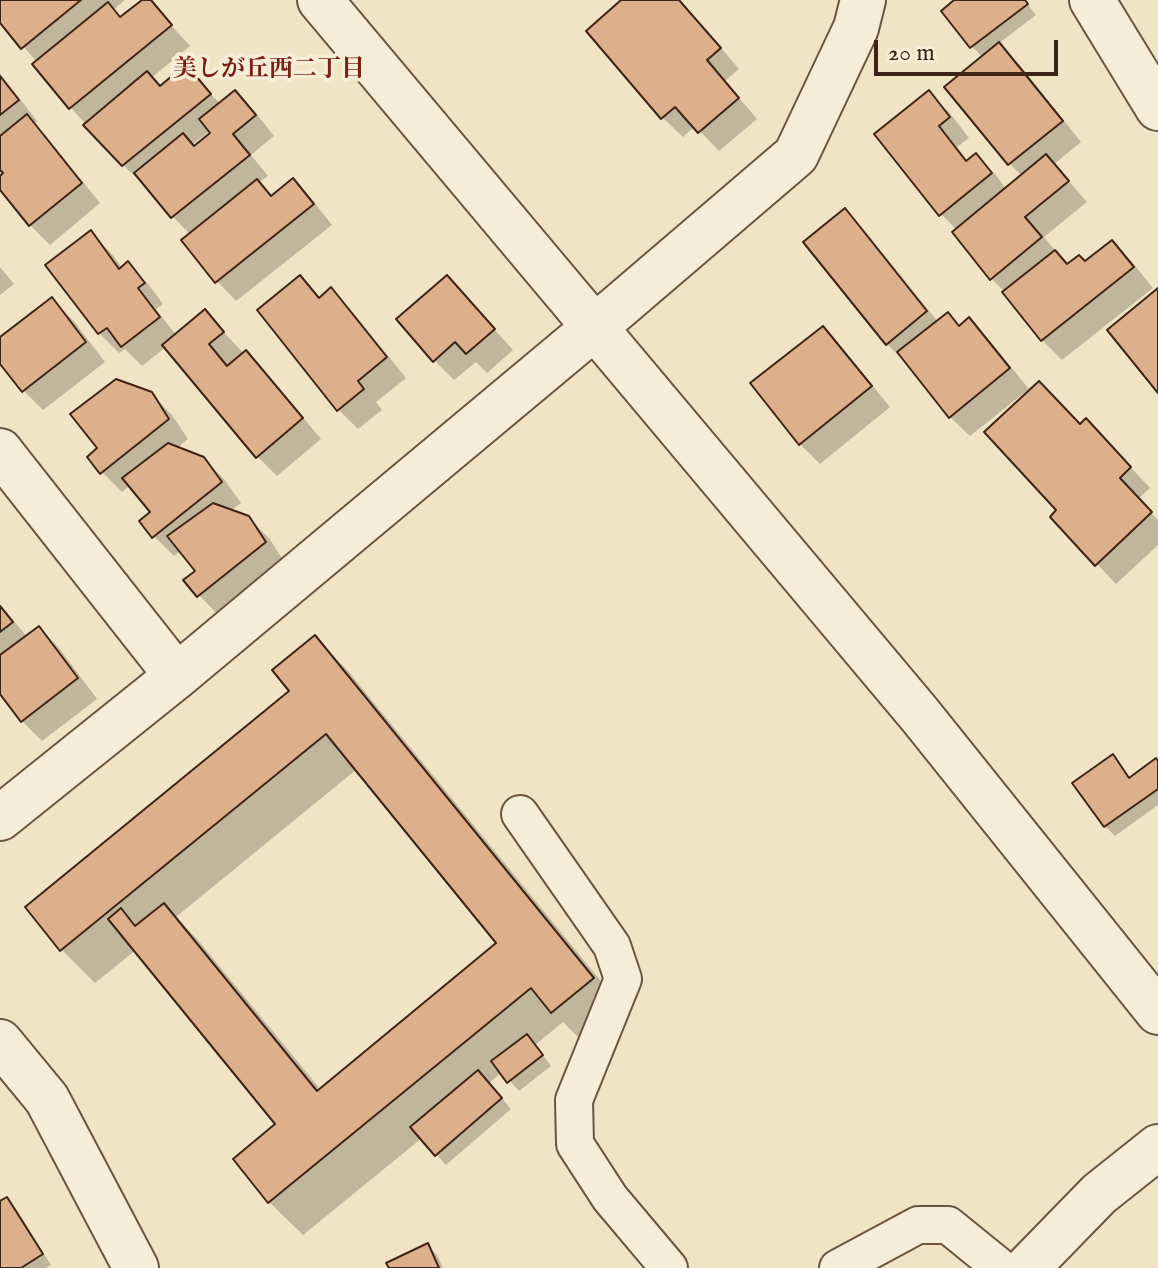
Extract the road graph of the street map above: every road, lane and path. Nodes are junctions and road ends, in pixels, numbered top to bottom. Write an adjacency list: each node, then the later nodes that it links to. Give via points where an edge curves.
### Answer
1 (320, 0): 5 (street)
2 (863, 0): 5 (street, via 856,28 796,155)
3 (1092, 0): 4 (street)
4 (1158, 108)
5 (595, 327): 7 (street); 10 (street, via 920,715)
6 (0, 451): 7 (street)
7 (177, 676): 9 (street)
8 (520, 814): 14 (lane, via 612,946 623,979 574,1100 575,1144 610,1198)
9 (0, 818)
10 (1158, 1012)
11 (0, 1042): 13 (street, via 47,1099)
12 (1158, 1147): 17 (street, via 1099,1194)
13 (136, 1268)
14 (669, 1268)
15 (838, 1268): 16 (lane, via 918,1225 948,1225)
16 (1001, 1268)
17 (1027, 1268)

